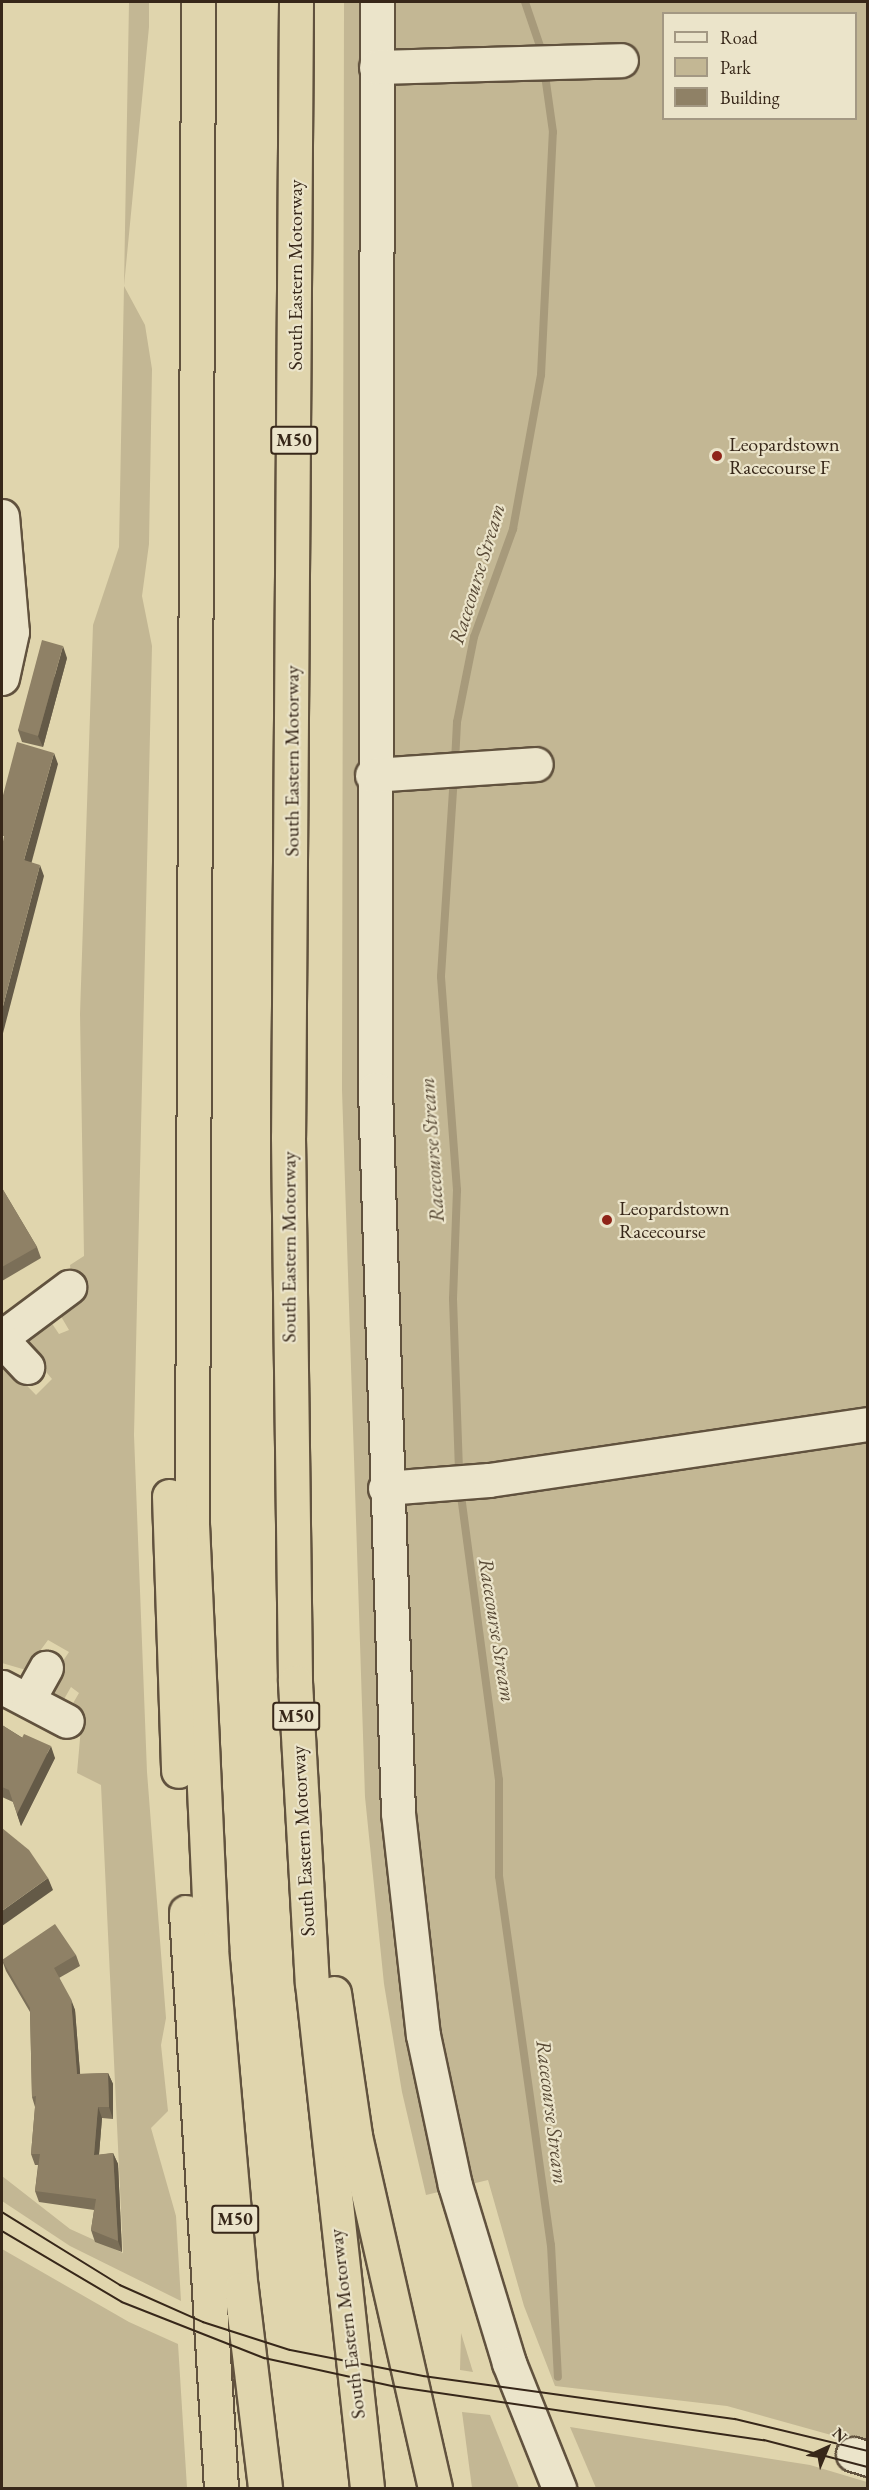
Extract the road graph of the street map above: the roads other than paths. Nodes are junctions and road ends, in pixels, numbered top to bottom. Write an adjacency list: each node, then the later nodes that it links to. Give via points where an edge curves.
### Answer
1 (198, 2): 10 (highway, M50)
2 (296, 2): 11 (highway, South Eastern Motorway / M50)
3 (377, 2): 5 (street)
4 (621, 60): 5 (street)
5 (376, 67): 9 (street)
6 (2, 516): 7 (street, via 12,616)
7 (4, 663)
8 (536, 764): 9 (street, via 481,771)
9 (372, 775): 16 (street)
10 (192, 830): 20 (highway, via 171,903 169,1524); 21 (highway, M50, via 189,1378 200,1744 241,2289)
11 (291, 940): 22 (highway, South Eastern Motorway / M50, via 289,1375 301,1829 344,2307); 23 (highway, via 310,1135 316,1687 332,1980 356,2136)
12 (69, 1287): 13 (street)
13 (2, 1338): 14 (street)
14 (27, 1367)
15 (867, 1424): 16 (street, via 489,1480)
16 (385, 1488): 24 (street, via 398,1813 423,2035 479,2274)
17 (46, 1668): 18 (street)
18 (15, 1694): 19 (street)
19 (67, 1721)
20 (221, 2488)
21 (265, 2488)
22 (367, 2488)
23 (435, 2488)
24 (559, 2488)

